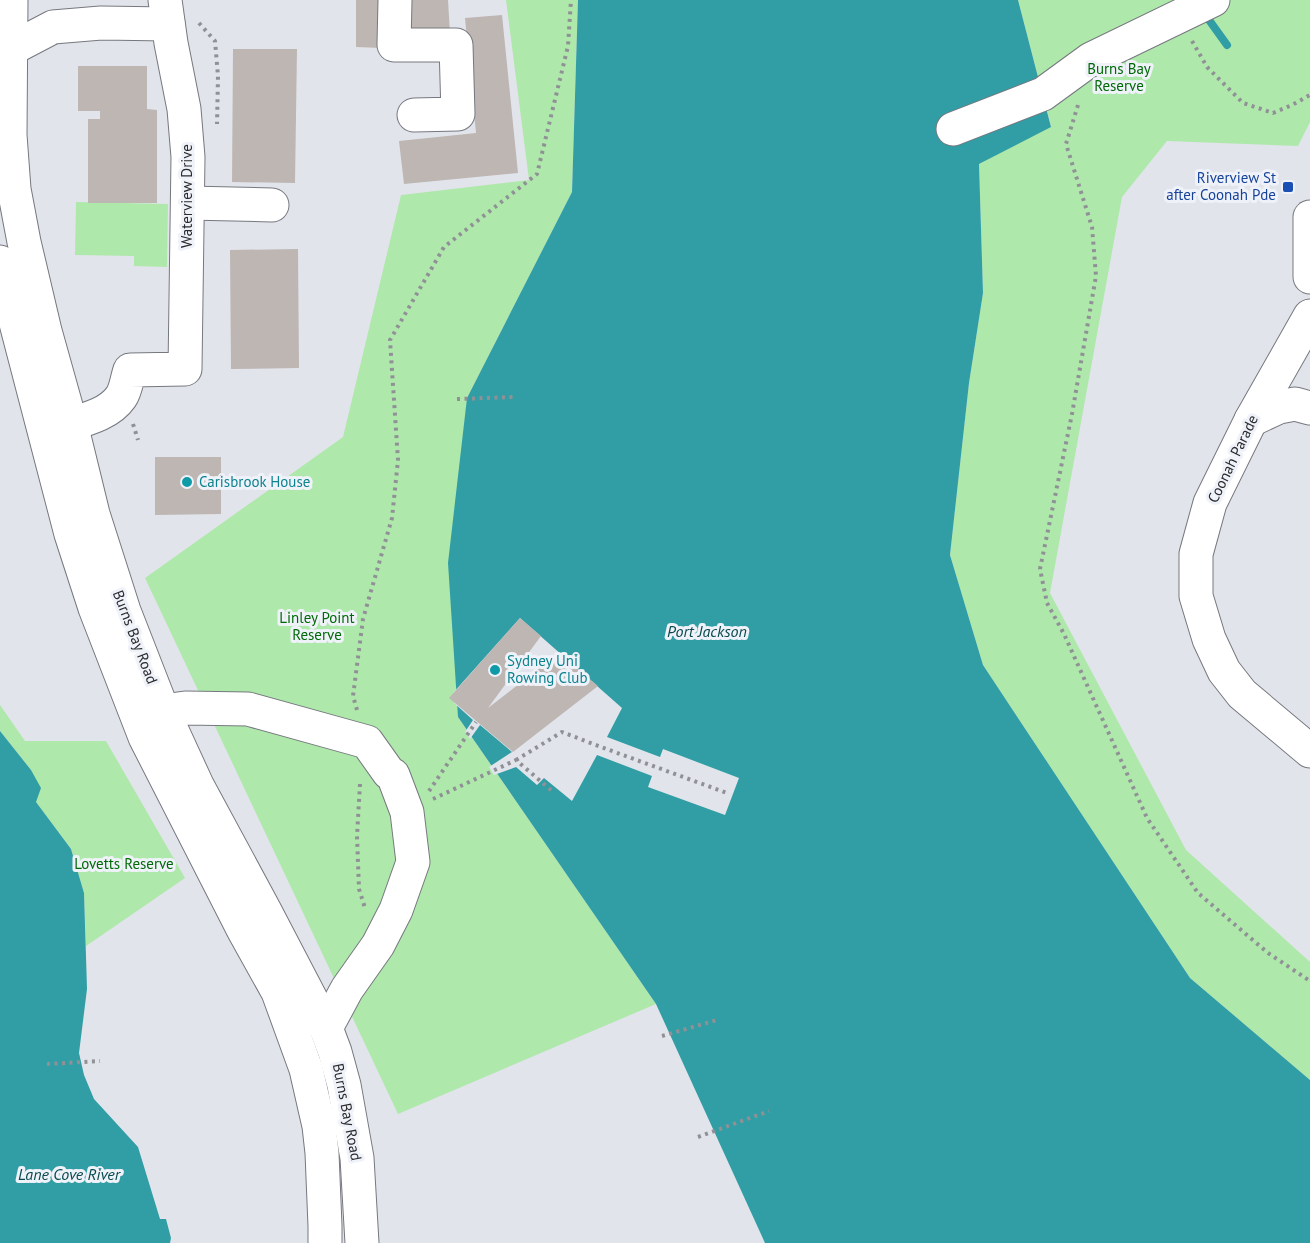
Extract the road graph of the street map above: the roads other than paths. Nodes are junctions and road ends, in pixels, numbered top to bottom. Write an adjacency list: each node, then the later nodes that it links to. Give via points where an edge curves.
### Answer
1 (11, 0): 5 (main road, Burns Bay Road)
2 (394, 0): 6 (main road, via 394,45 456,45 458,114)
3 (1213, 0): 7 (main road, via 1084,64 1043,94)
4 (167, 12): 5 (main road, Waterview Drive, via 53,27); 8 (main road, Waterview Drive, via 184,109)
5 (11, 48): 16 (main road, Burns Bay Road, via 14,189 45,331)
6 (414, 115)
7 (953, 129)
8 (188, 203): 9 (main road); 16 (main road, Waterview Drive, via 185,369 130,370 121,396 110,407)
9 (272, 205)
10 (1310, 217): 12 (main road)
11 (0, 262): 20 (main road, Burns Bay Road, via 71,534 95,608 145,737 278,992 306,1069 322,1153)
12 (1310, 277)
13 (1310, 316): 15 (main road, Coonah Parade)
14 (1310, 408): 15 (main road, via 1295,404 1279,407)
15 (1251, 420): 18 (main road, Coonah Parade, via 1210,503 1196,554 1196,596 1209,639 1224,670 1242,694)
16 (71, 424): 17 (main road, Burns Bay Road, via 93,514)
17 (164, 711): 19 (main road, Burns Bay Road, via 197,785); 19 (main road, via 248,708 367,742 393,775 407,812 413,862 378,945)
18 (1310, 751)
19 (326, 1028): 21 (main road, Burns Bay Road, via 344,1084 357,1158)
20 (325, 1243)
21 (362, 1243)

